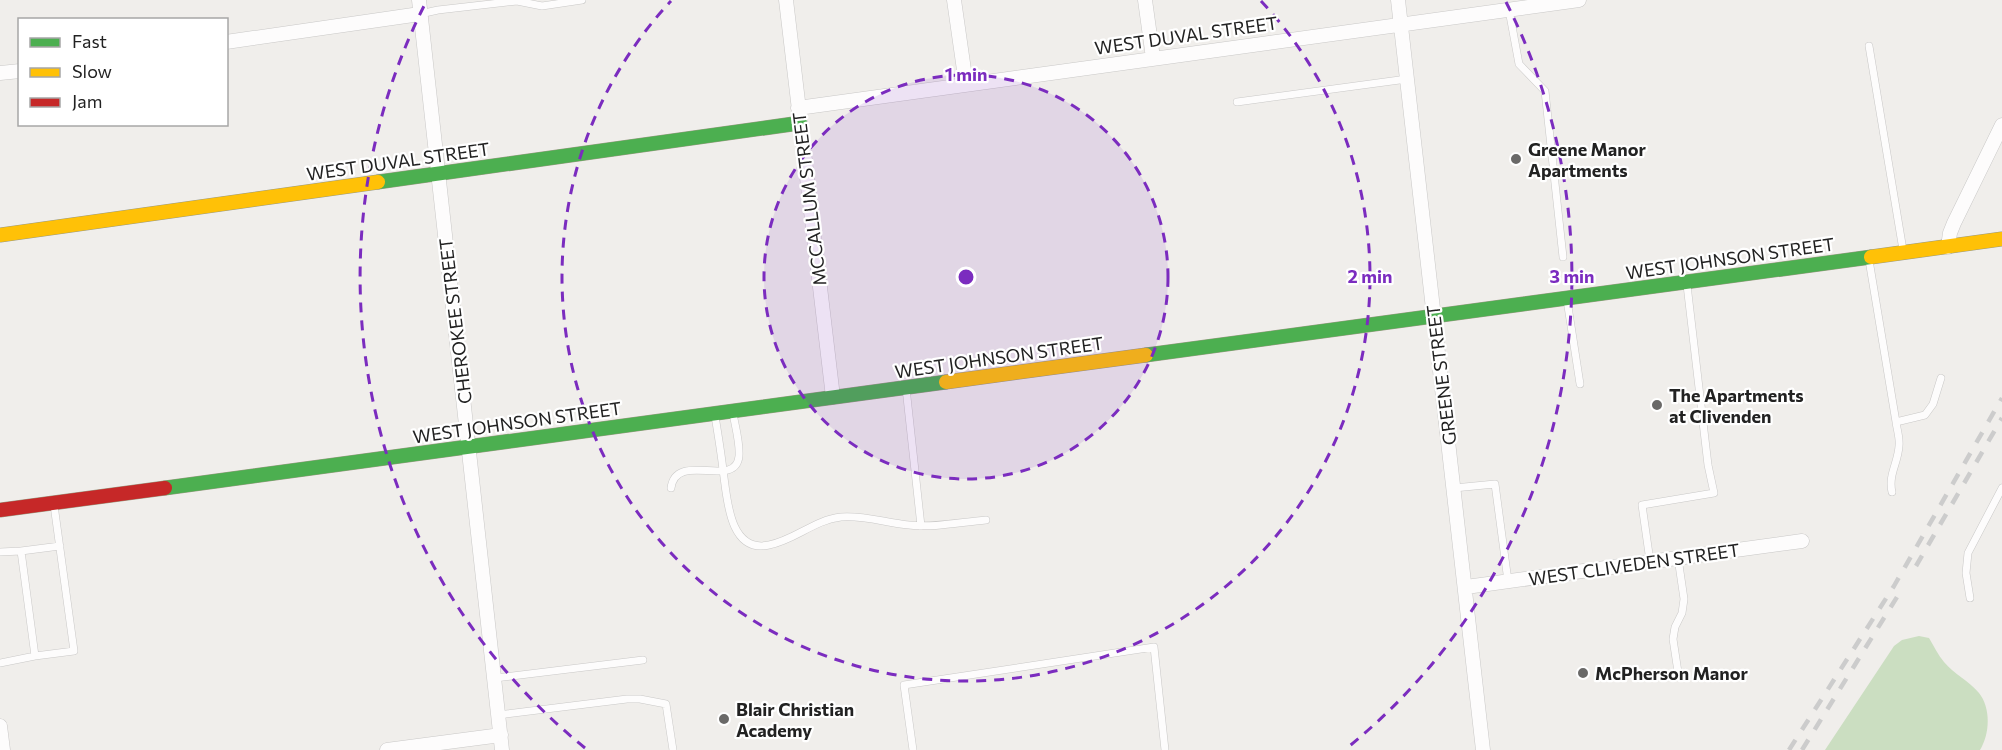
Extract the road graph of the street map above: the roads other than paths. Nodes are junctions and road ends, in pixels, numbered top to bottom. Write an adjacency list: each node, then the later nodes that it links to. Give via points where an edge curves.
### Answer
1 (582, 0): 7 (lane, via 542,6 517,1 438,10)
2 (786, 0): 18 (street, MCCALLUM STREET)
3 (954, 0): 16 (street)
4 (1144, 0): 12 (street)
5 (1398, 0): 9 (street, GREENE STREET)
6 (1579, 0): 8 (street, WEST DUVAL STREET)
7 (420, 7): 10 (street); 21 (street, CHEROKEE STREET)
8 (1509, 10): 9 (street, WEST DUVAL STREET); 26 (lane, via 1519,64 1545,91)
9 (1400, 24): 12 (street, WEST DUVAL STREET); 15 (street, GREENE STREET)
10 (228, 42)
11 (1869, 46): 25 (lane)
12 (1153, 58): 16 (street, WEST DUVAL STREET)
13 (18, 71): 14 (street)
14 (0, 73)
15 (1407, 80): 17 (lane); 30 (street, GREENE STREET)
16 (966, 84): 18 (street, WEST DUVAL STREET)
17 (1237, 102)
18 (798, 108): 19 (street, MCCALLUM STREET)
19 (800, 123): 21 (street, WEST DUVAL STREET); 34 (street, MCCALLUM STREET)
20 (2002, 125): 24 (street, via 1952,227)
21 (438, 173): 22 (street, WEST DUVAL STREET); 38 (street, CHEROKEE STREET)
22 (0, 235)
23 (2002, 239): 24 (street, WEST JOHNSON STREET)
24 (1948, 247): 25 (street, WEST JOHNSON STREET)
25 (1903, 253): 27 (street, WEST JOHNSON STREET)
26 (1563, 257)
27 (1868, 258): 28 (street, WEST JOHNSON STREET); 37 (lane)
28 (1686, 282): 29 (street, WEST JOHNSON STREET); 53 (lane, via 1714,493 1642,505)
29 (1566, 298): 30 (street, WEST JOHNSON STREET); 32 (lane)
30 (1434, 316): 33 (street, WEST JOHNSON STREET); 41 (street, GREENE STREET)
31 (1941, 378): 37 (lane, via 1934,404 1926,415)
32 (1580, 384)
33 (906, 388): 34 (street, WEST JOHNSON STREET); 47 (lane)
34 (833, 397): 35 (street, WEST JOHNSON STREET)
35 (733, 411): 36 (street, WEST JOHNSON STREET); 39 (lane, via 739,458)
36 (715, 414): 38 (street, WEST JOHNSON STREET); 39 (lane)
37 (1896, 422): 43 (lane, via 1900,445 1889,480)
38 (469, 447): 44 (street, WEST JOHNSON STREET); 61 (street, CHEROKEE STREET)
39 (724, 472): 40 (lane, via 682,472); 47 (lane, via 736,530 761,546 840,517)
40 (671, 488)
41 (1454, 488): 54 (lane, via 1495,484); 55 (street, GREENE STREET)
42 (2002, 488): 56 (lane, via 1968,553)
43 (1892, 492)
44 (54, 503): 45 (street, WEST JOHNSON STREET); 49 (lane)
45 (0, 510)
46 (986, 520): 47 (lane)
47 (921, 526)
48 (1802, 540): 52 (street, WEST CLIVEDEN STREET)
49 (60, 546): 50 (lane); 57 (lane, via 74,651)
50 (21, 551): 51 (lane); 57 (lane)
51 (0, 552)
52 (1678, 558): 53 (street, WEST CLIVEDEN STREET); 60 (lane, via 1684,599 1673,639)
53 (1650, 561): 54 (street, WEST CLIVEDEN STREET)
54 (1508, 581): 55 (street, WEST CLIVEDEN STREET)
55 (1466, 587): 71 (street, GREENE STREET)
56 (1970, 598)
57 (35, 656): 59 (lane)
58 (643, 660): 61 (lane)
59 (0, 663)
60 (1678, 672)
61 (495, 678): 62 (street, CHEROKEE STREET)
62 (498, 715): 64 (street, CHEROKEE STREET); 68 (lane, via 627,699 666,704)
63 (0, 726): 65 (street)
64 (501, 735): 66 (street); 67 (street, CHEROKEE STREET)
65 (3, 750)
66 (387, 750)
67 (502, 750)
68 (673, 750)
69 (913, 750): 70 (lane, via 903,685 1154,647)
70 (1165, 750)
71 (1483, 750)

